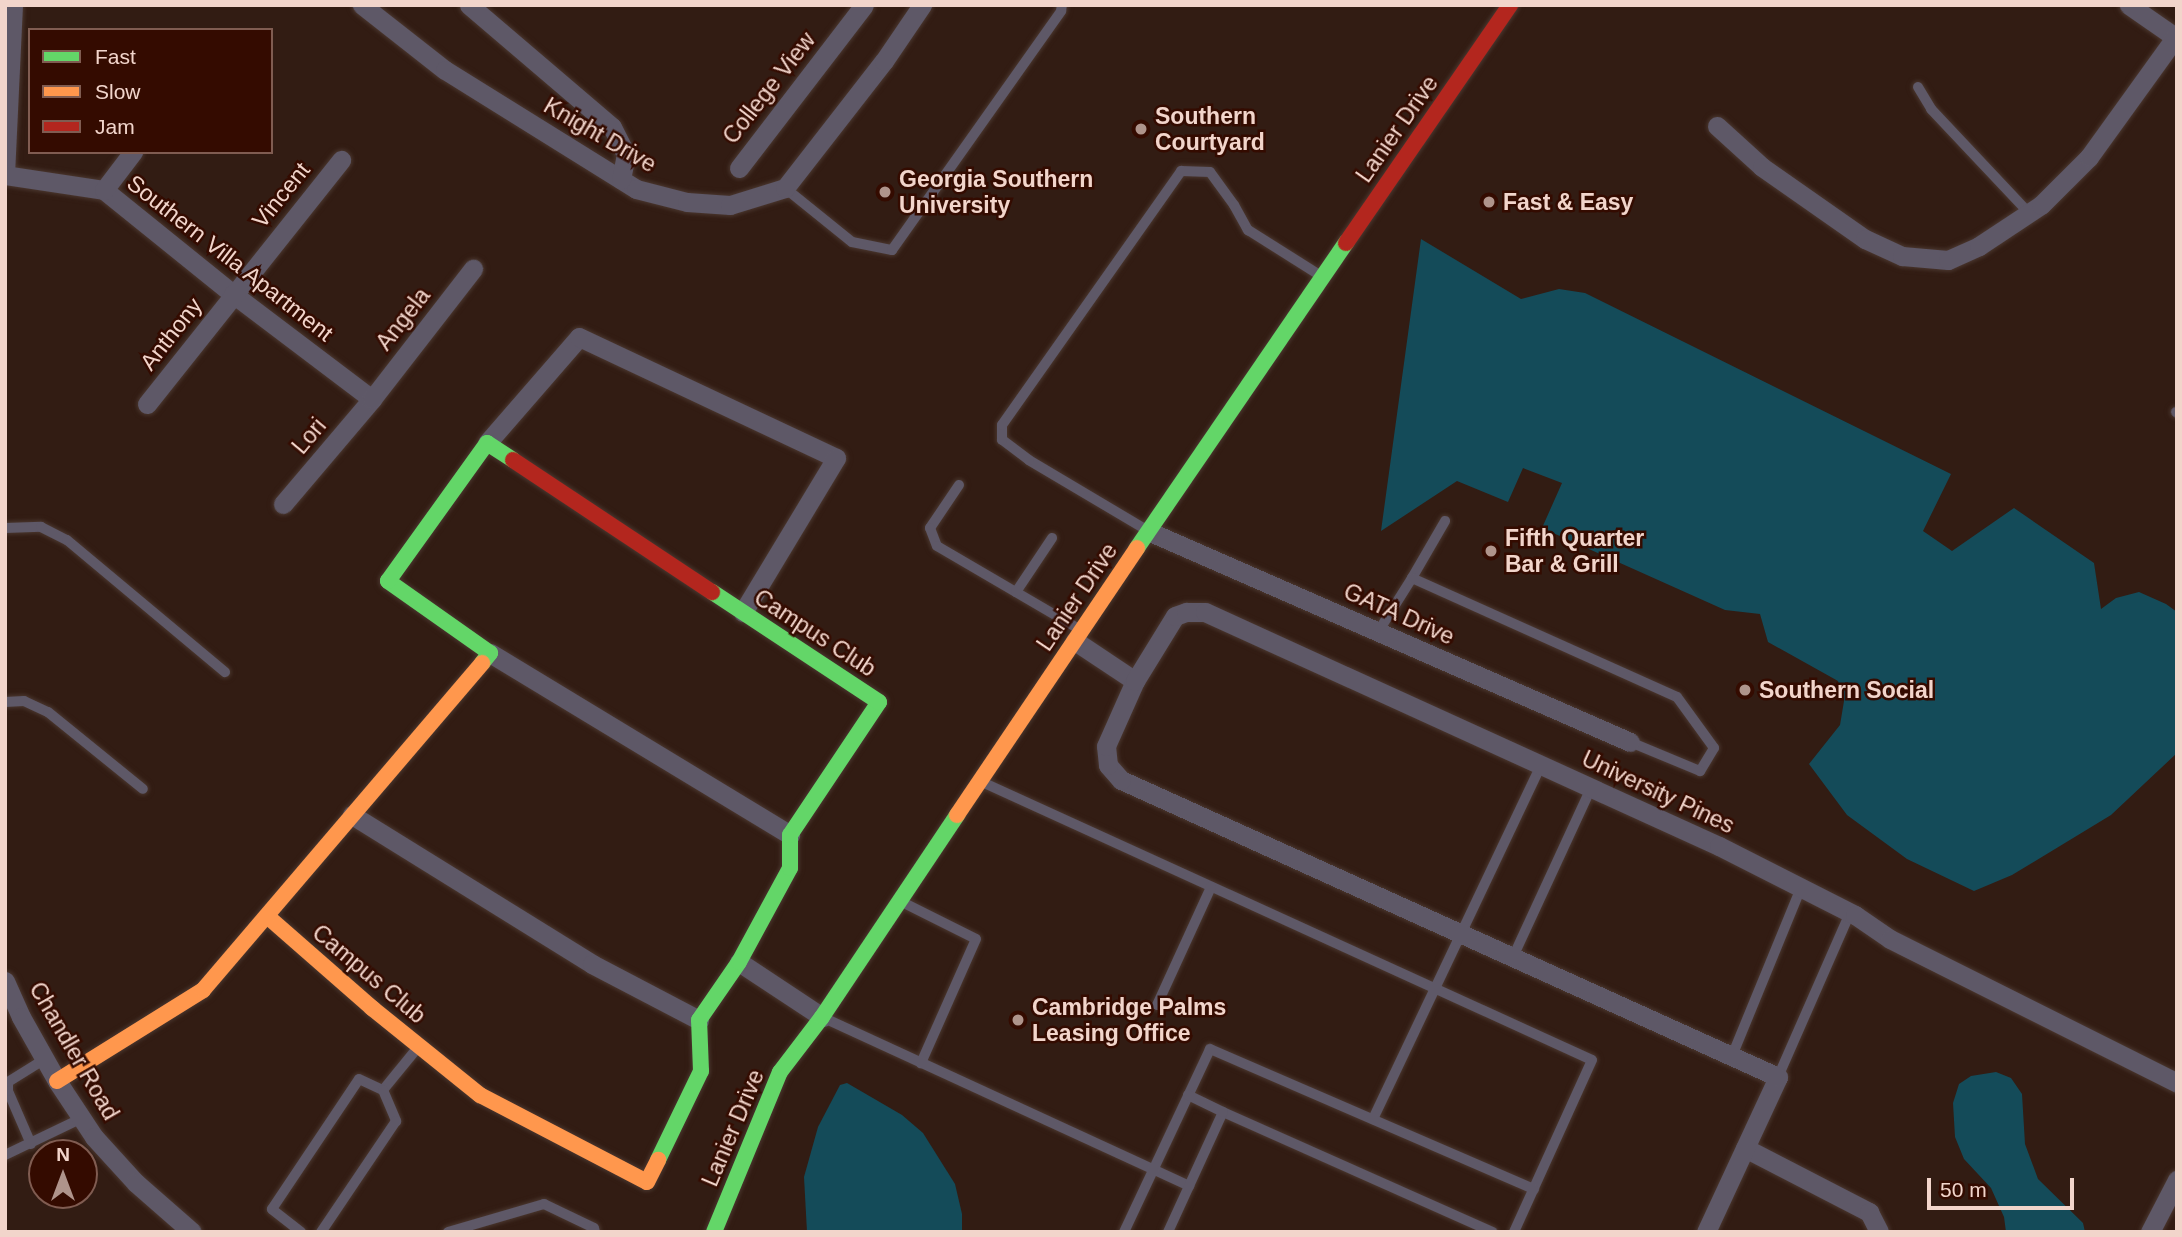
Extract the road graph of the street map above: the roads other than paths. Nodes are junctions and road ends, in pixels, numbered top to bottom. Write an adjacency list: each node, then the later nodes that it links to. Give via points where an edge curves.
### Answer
1 (13, 5): 16 (street)
2 (362, 5): 9 (street, Knight Drive)
3 (469, 5): 17 (street, via 612,127 626,154)
4 (864, 5): 15 (street, College View)
5 (1062, 5): 18 (lane, via 892,250 852,243)
6 (1510, 5): 22 (street, Lanier Drive)
7 (2129, 5): 10 (street)
8 (919, 6): 18 (street, via 884,61)
9 (385, 13): 17 (street, Knight Drive, via 445,70)
10 (2176, 36): 20 (street, via 2089,157)
11 (1918, 87): 20 (lane, via 1939,118)
12 (1717, 125): 20 (street, via 1773,175 1865,239 1902,256 1948,260)
13 (131, 154): 19 (street)
14 (341, 160): 23 (street, Vincent)
15 (739, 168)
16 (5, 175): 19 (street, Southern Villa Apartment)
17 (621, 180): 18 (street, Knight Drive, via 636,189 687,202 730,205)
18 (785, 188)
19 (104, 190): 23 (street, Southern Villa Apartment)
20 (2029, 213)
21 (474, 269): 24 (street, Angela)
22 (1321, 277): 31 (street, Lanier Drive); 31 (lane, via 1248,230 1210,172 1181,171 1002,425 1002,440 1029,460)
23 (233, 294): 24 (street, Southern Villa Apartment); 25 (street, Anthony)
24 (372, 400): 28 (street, Lori)
25 (147, 404)
26 (487, 443): 35 (street, Campus Club); 35 (street, via 579,337 836,458); 38 (street, via 388,581)
27 (959, 485): 34 (lane, via 930,528 937,546)
28 (283, 504)
29 (1445, 521): 33 (lane)
30 (5, 527): 39 (lane, via 41,527 67,540)
31 (1148, 531): 36 (street, GATA Drive); 37 (street, Lanier Drive)
32 (1052, 538): 34 (lane)
33 (1412, 578): 36 (lane); 42 (lane, via 1677,697 1714,748 1700,771)
34 (1016, 592): 37 (lane)
35 (743, 612): 48 (street, Campus Club, via 879,702)
36 (1378, 632): 42 (street, GATA Drive)
37 (1079, 636): 40 (street); 44 (street, Lanier Drive)
38 (490, 653): 47 (street); 48 (street)
39 (225, 672)
40 (1135, 681): 43 (street, University Pines, via 1175,616 1205,612); 54 (street, University Pines, via 1106,746 1108,765 1121,780)
41 (5, 702): 46 (lane, via 24,701 48,712)
42 (1630, 742)
43 (1541, 765): 45 (street, University Pines); 54 (lane)
44 (979, 781): 49 (lane); 51 (street, Lanier Drive)
45 (1591, 788): 50 (street, University Pines); 55 (lane)
46 (143, 789)
47 (352, 815): 53 (street); 61 (street, via 592,964)
48 (790, 835): 56 (street, via 790,868)
49 (1211, 887): 58 (lane); 59 (lane)
50 (1801, 888): 52 (street, University Pines); 63 (lane)
51 (900, 901): 60 (street, Lanier Drive); 65 (lane, via 976,939)
52 (1850, 913): 66 (lane); 68 (street, University Pines, via 1890,939)
53 (267, 916): 62 (street, Campus Club); 67 (street, via 203,990)
54 (1462, 934): 55 (street, University Pines); 58 (lane)
55 (1513, 957): 63 (street, University Pines)
56 (739, 962): 60 (street); 61 (street)
57 (5, 981): 64 (street, Chandler Road)
58 (1435, 989): 73 (lane); 82 (lane, via 1592,1060)
59 (1157, 1005)
60 (822, 1017): 65 (lane); 88 (street, Lanier Drive, via 780,1072)
61 (699, 1020): 62 (street, Campus Club, via 701,1071 647,1182 480,1095)
62 (419, 1046): 69 (lane)
63 (1732, 1056): 66 (street, University Pines)
64 (45, 1059): 67 (street, Chandler Road); 74 (lane, via 8,1082)
65 (921, 1063): 79 (lane)
66 (1778, 1077): 77 (street)
67 (57, 1081): 72 (street, Chandler Road)
68 (2177, 1083)
69 (383, 1090): 84 (lane, via 359,1079 272,1209); 85 (lane, via 396,1121)
70 (1188, 1096): 71 (lane); 73 (lane, via 1210,1049); 79 (lane)
71 (1223, 1112): 81 (lane); 91 (lane)
72 (82, 1118): 75 (lane); 83 (street, Chandler Road, via 136,1182)
73 (1373, 1119): 82 (lane)
74 (29, 1139)
75 (41, 1139)
76 (28, 1145): 78 (lane)
77 (1745, 1148): 93 (street); 94 (street, via 1869,1212)
78 (5, 1155)
79 (1153, 1169): 81 (lane); 89 (lane)
80 (2177, 1180): 95 (street)
81 (1189, 1186): 90 (lane)
82 (1534, 1189): 92 (lane)
83 (192, 1232)
84 (301, 1232)
85 (321, 1232)
86 (448, 1232): 87 (lane, via 544,1204)
87 (595, 1232)
88 (714, 1232)
89 (1124, 1232)
90 (1168, 1232)
91 (1493, 1232)
92 (1514, 1232)
93 (1706, 1232)
94 (1879, 1232)
95 (2150, 1232)

